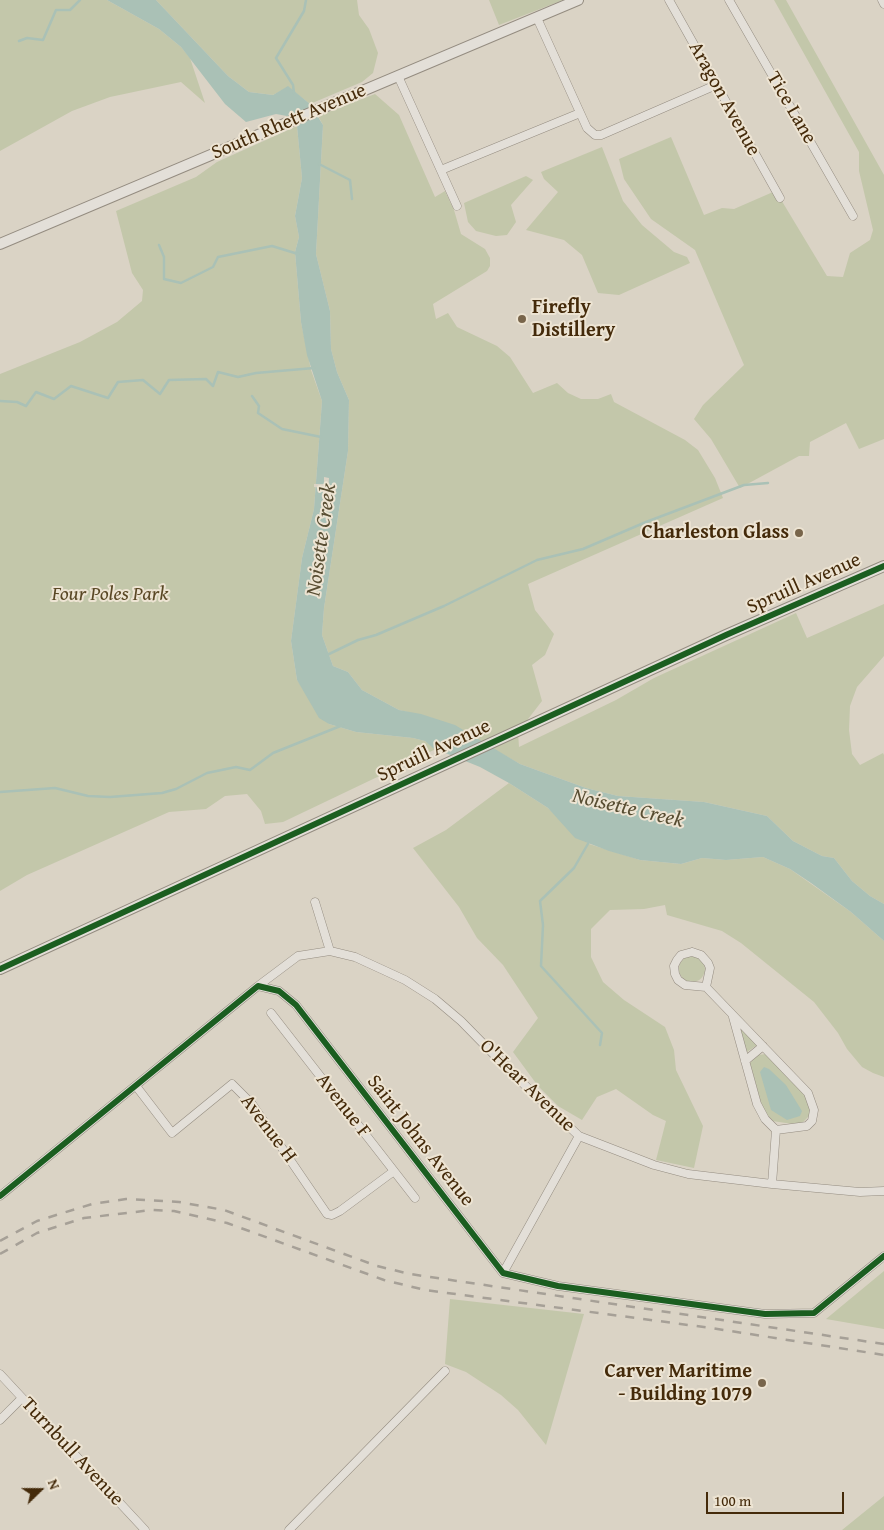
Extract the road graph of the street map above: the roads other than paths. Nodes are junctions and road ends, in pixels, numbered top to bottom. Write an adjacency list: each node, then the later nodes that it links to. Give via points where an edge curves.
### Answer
1 (578, 0): 6 (street, South Rhett Avenue)
2 (669, 0): 8 (street, Aragon Avenue)
3 (729, 0): 13 (street, Tice Lane)
4 (882, 0): 5 (street)
5 (884, 4)
6 (537, 18): 7 (street, South Rhett Avenue); 9 (street)
7 (398, 76): 10 (street); 14 (street, South Rhett Avenue)
8 (716, 85): 9 (street, via 601,135 590,133); 11 (street, Aragon Avenue)
9 (580, 113): 10 (street)
10 (440, 170): 12 (street)
11 (780, 198)
12 (457, 206)
13 (853, 216)
14 (0, 244)
15 (884, 566): 18 (street, Spruill Avenue)
16 (315, 902): 17 (street)
17 (330, 951): 19 (street, O'Hear Avenue, via 298,956); 27 (street, O'Hear Avenue, via 371,963 435,999)
18 (0, 968)
19 (258, 986): 25 (street); 34 (street, Saint Johns Avenue, via 279,991 296,1005)
20 (706, 988): 20 (street, via 710,968 705,958 692,952 681,955 674,966 678,980 685,985); 22 (street)
21 (271, 1013): 28 (street, Avenue F)
22 (733, 1017): 23 (street); 24 (street)
23 (763, 1046): 24 (street); 26 (street, via 808,1093 814,1110 812,1121 807,1126)
24 (745, 1061): 26 (street, via 757,1104)
25 (136, 1086): 28 (street, Avenue H, via 172,1133 232,1084 252,1104 327,1214 340,1211); 31 (street)
26 (776, 1130): 29 (street)
27 (579, 1136): 29 (street, O'Hear Avenue, via 654,1165 688,1174); 34 (street)
28 (394, 1171): 32 (street, Avenue F)
29 (772, 1184): 30 (street, O'Hear Avenue)
30 (884, 1191)
31 (0, 1196)
32 (414, 1198)
33 (884, 1256): 34 (street, via 814,1312 765,1314 558,1286)
34 (503, 1273)
35 (445, 1371): 40 (street)
36 (0, 1374): 37 (street, Turnbull Avenue)
37 (22, 1398): 38 (street); 39 (street, Turnbull Avenue)
38 (0, 1420)
39 (145, 1530)
40 (289, 1530)

